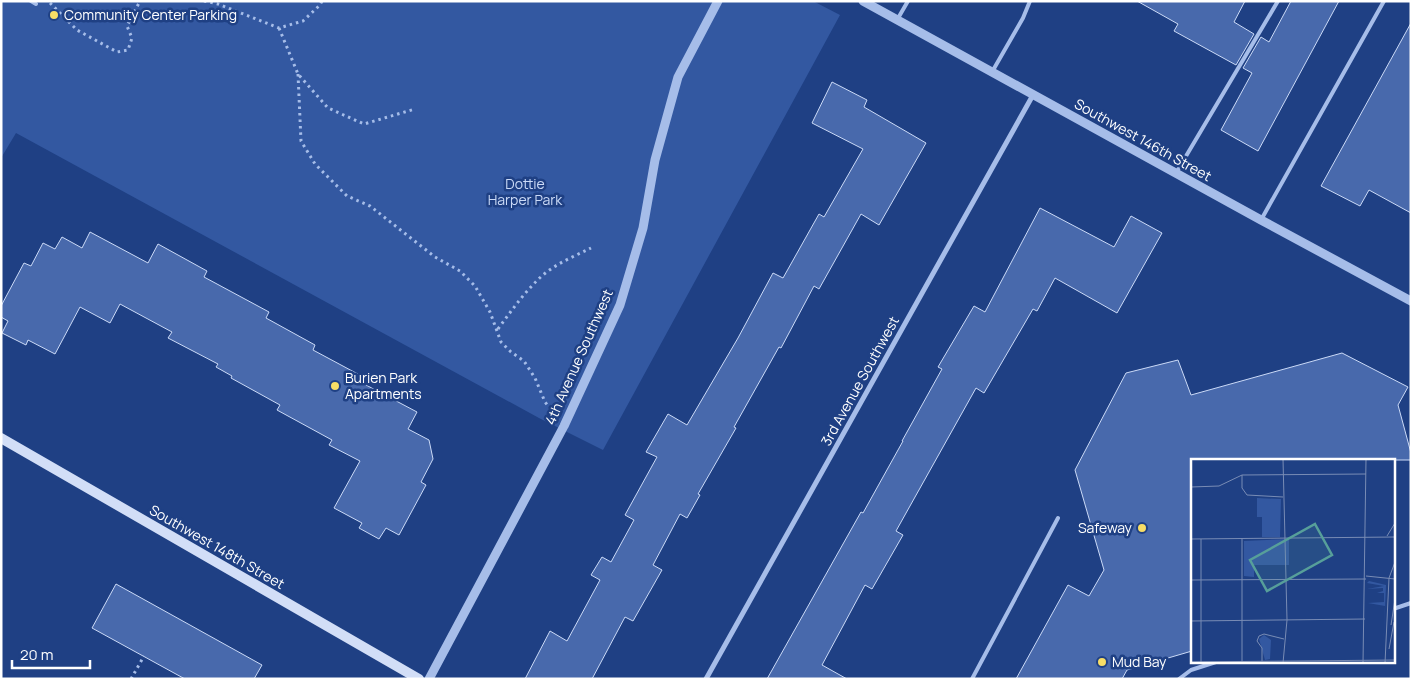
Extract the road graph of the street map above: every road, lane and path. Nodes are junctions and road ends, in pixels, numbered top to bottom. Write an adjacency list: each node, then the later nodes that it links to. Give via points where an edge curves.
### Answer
1 (31, 1): 12 (lane)
2 (48, 1): 3 (path, via 78,30 116,52 128,50 132,38 127,26)
3 (140, 1)
4 (204, 1): 14 (path)
5 (322, 1): 14 (path, via 303,21)
6 (718, 1): 24 (street, 4th Avenue Southwest, via 678,77 655,160 643,228 620,305)
7 (863, 1): 13 (street, Southwest 146th Street)
8 (908, 1): 13 (lane)
9 (1030, 1): 15 (lane)
10 (1278, 1): 19 (lane)
11 (1384, 1): 20 (lane)
12 (36, 4)
13 (897, 20): 15 (street, Southwest 146th Street)
14 (279, 28): 16 (path)
15 (992, 72): 17 (street, Southwest 146th Street)
16 (298, 74): 18 (path, via 328,108 364,124); 23 (path, via 301,141 315,164 347,196 370,206 435,257 460,271 475,286)
17 (1033, 95): 19 (street, Southwest 146th Street); 34 (street, 3rd Avenue Southwest)
18 (415, 109)
19 (1176, 173): 20 (street, Southwest 146th Street)
20 (1261, 220): 22 (street, Southwest 146th Street)
21 (591, 248): 23 (path, via 544,274 519,300)
22 (1411, 300)
23 (498, 330): 24 (path, via 501,342 524,361 545,402)
24 (564, 426): 33 (street, 4th Avenue Southwest)
25 (1, 438): 32 (main road, Southwest 148th Street)
26 (1058, 518): 35 (lane)
27 (1411, 603): 28 (lane)
28 (1394, 609)
29 (144, 656): 31 (path)
30 (1217, 662): 36 (lane, via 1191,670)
31 (131, 679)
32 (419, 679)
33 (428, 679)
34 (706, 679)
35 (972, 679)
36 (1179, 679)

